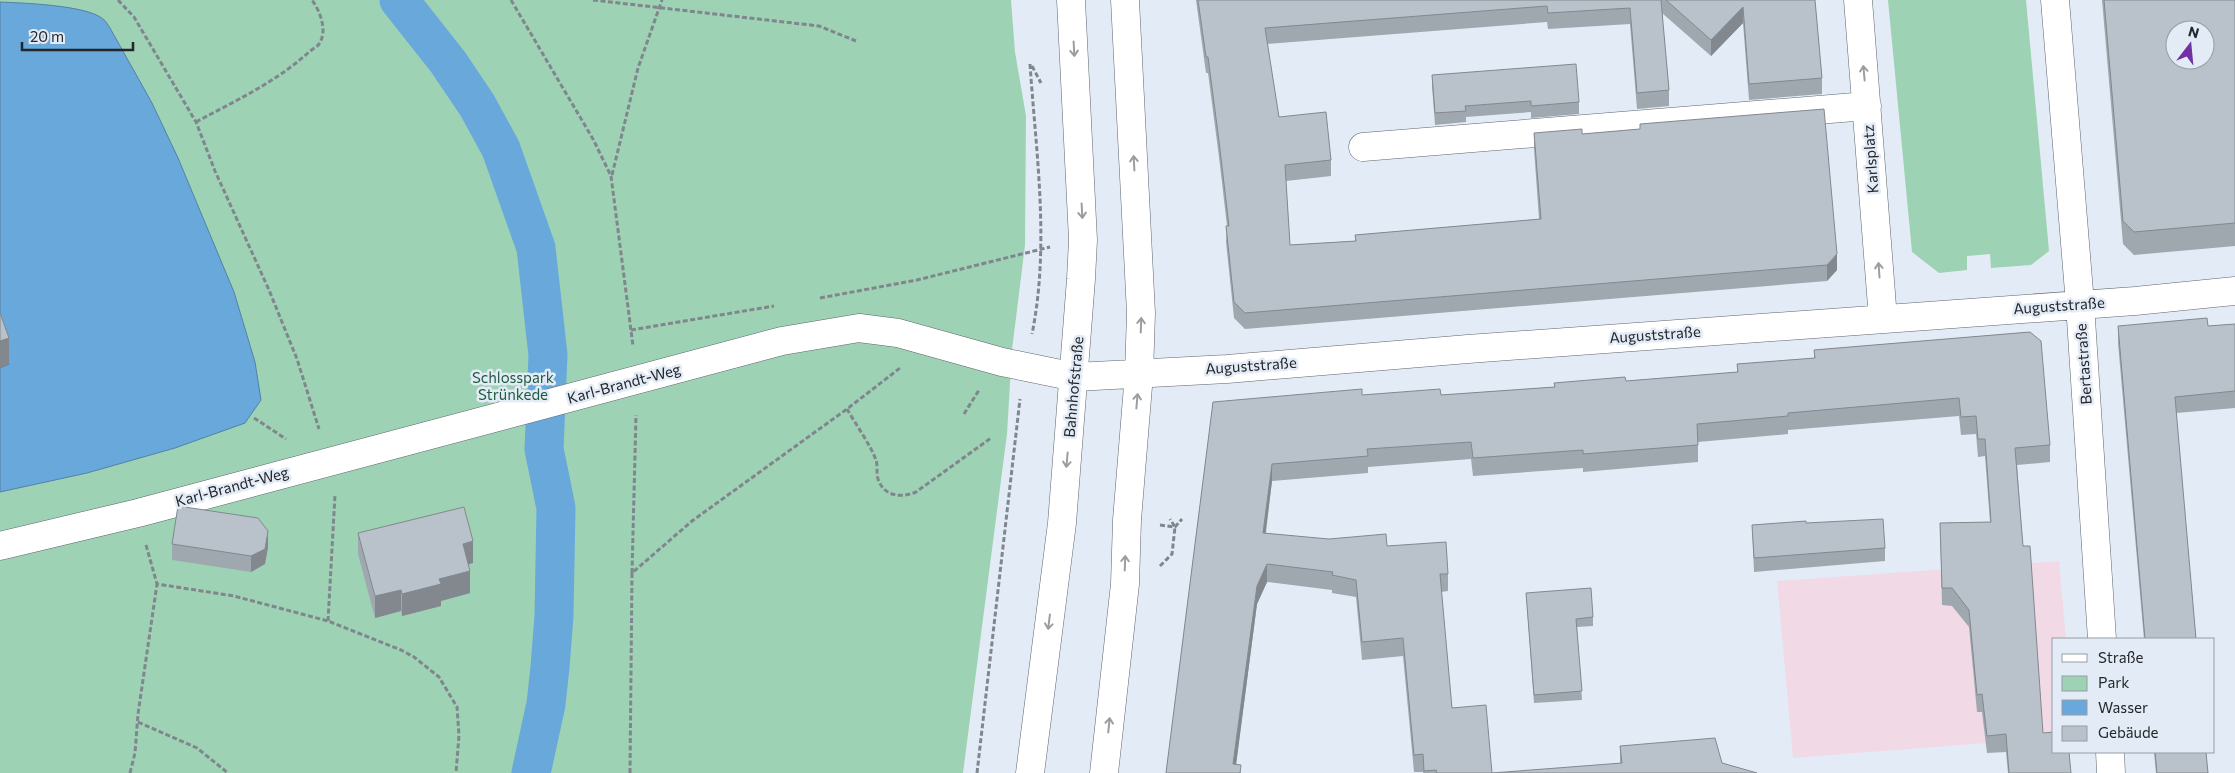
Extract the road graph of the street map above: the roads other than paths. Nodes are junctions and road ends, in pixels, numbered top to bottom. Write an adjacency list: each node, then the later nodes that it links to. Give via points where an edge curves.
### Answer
1 (1071, 0): 11 (street, Bahnhofstraße, one-way to 11, via 1083,240)
2 (1126, 0): 10 (street, one-way to 2, via 1141,313)
3 (1858, 0): 5 (street, Karlsplatz, one-way to 3)
4 (2055, 0): 8 (street, Bertastraße)
5 (1867, 106): 6 (street); 9 (street, Karlsplatz, one-way to 5)
6 (1363, 147)
7 (2235, 291): 8 (street, Auguststraße)
8 (2080, 304): 9 (street, Auguststraße); 13 (street, Bertastraße)
9 (1883, 319): 10 (street, Auguststraße)
10 (1139, 374): 11 (street, Auguststraße); 16 (street, one-way to 10, via 1125,584)
11 (1075, 377): 12 (street, Karl-Brandt-Weg, via 1024,367 898,333 859,328 782,341); 15 (street, Bahnhofstraße, one-way to 15, via 1062,523)
12 (0, 546)
13 (2102, 638)
14 (2110, 753): 17 (street)
15 (1030, 773)
16 (1104, 773)
17 (2111, 773)

